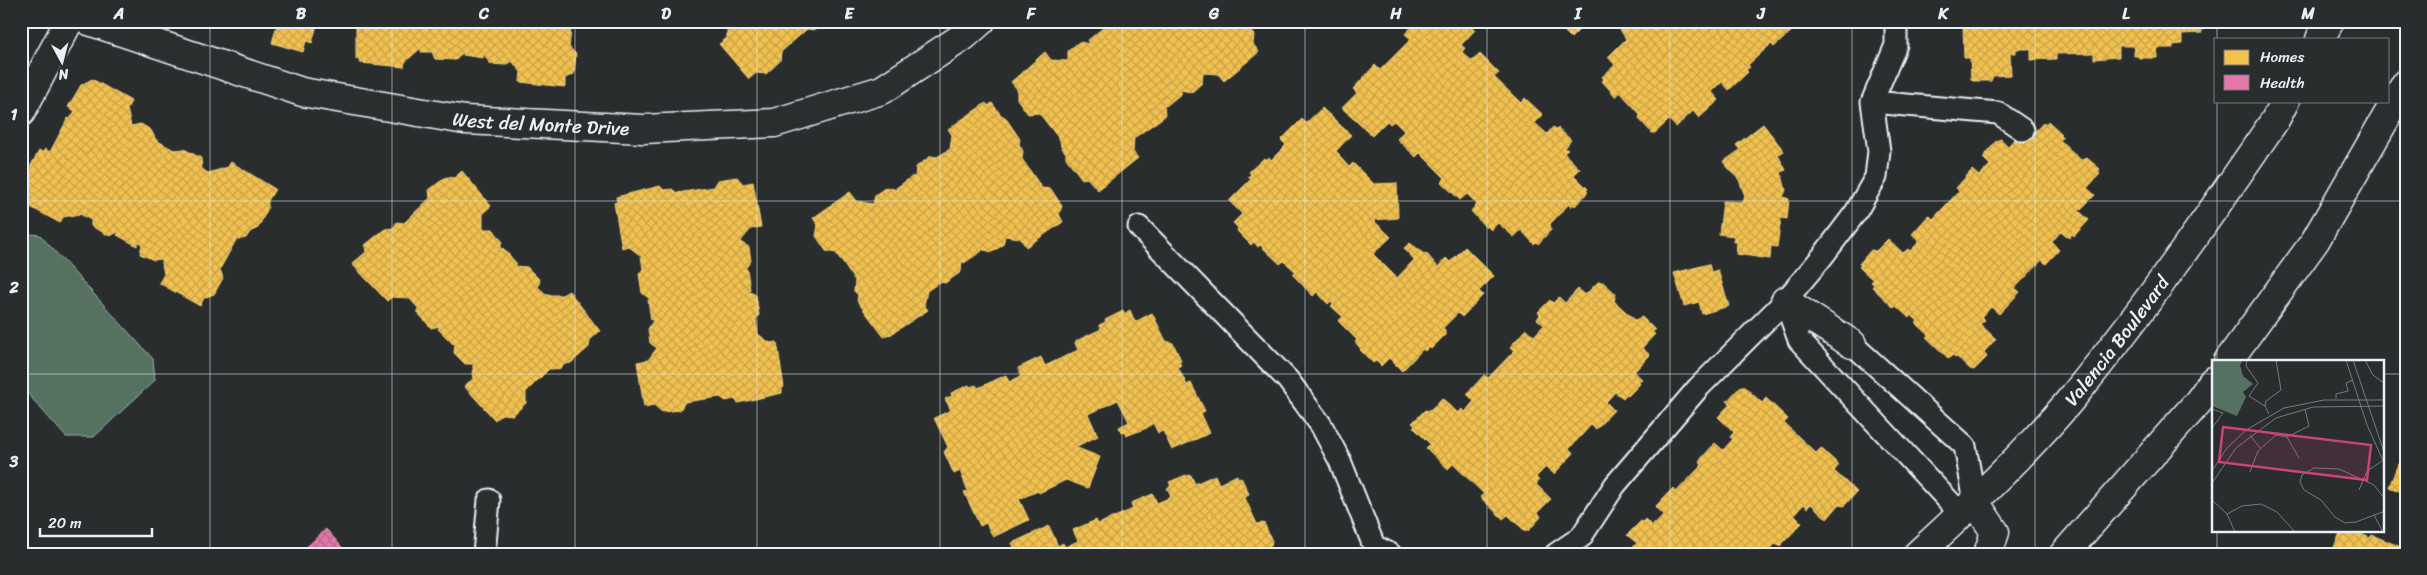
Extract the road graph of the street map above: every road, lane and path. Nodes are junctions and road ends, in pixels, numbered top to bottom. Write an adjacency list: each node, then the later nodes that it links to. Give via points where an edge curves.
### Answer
1 (69, 21): 10 (main road)
2 (89, 21): 3 (main road, West del Monte Drive, via 302,92 465,120 644,129 774,123 882,90 964,36)
3 (981, 21)
4 (1896, 21): 8 (lane, via 1896,45)
5 (2330, 21): 6 (main road)
6 (2321, 38)
7 (2406, 83): 15 (main road, via 2315,241)
8 (1872, 102): 11 (lane, via 1998,113); 13 (lane, via 1879,151 1876,177 1856,212)
9 (2284, 102): 18 (main road, Valencia Boulevard, via 2178,261 2071,399)
10 (21, 112)
11 (2023, 130)
12 (1139, 227): 19 (lane, via 1288,380 1321,425 1340,461)
13 (1785, 301): 14 (main road); 18 (lane, via 1799,340); 21 (lane, via 1698,388 1616,485 1581,537)
14 (1852, 344): 18 (lane, via 1965,446)
15 (2229, 360)
16 (2212, 382): 24 (main road)
17 (489, 500): 20 (lane)
18 (1968, 508): 22 (main road, Valencia Boulevard); 23 (main road, via 1994,532)
19 (1377, 551)
20 (484, 554)
21 (1556, 554)
22 (1918, 554)
23 (1988, 554)
24 (2064, 554)

